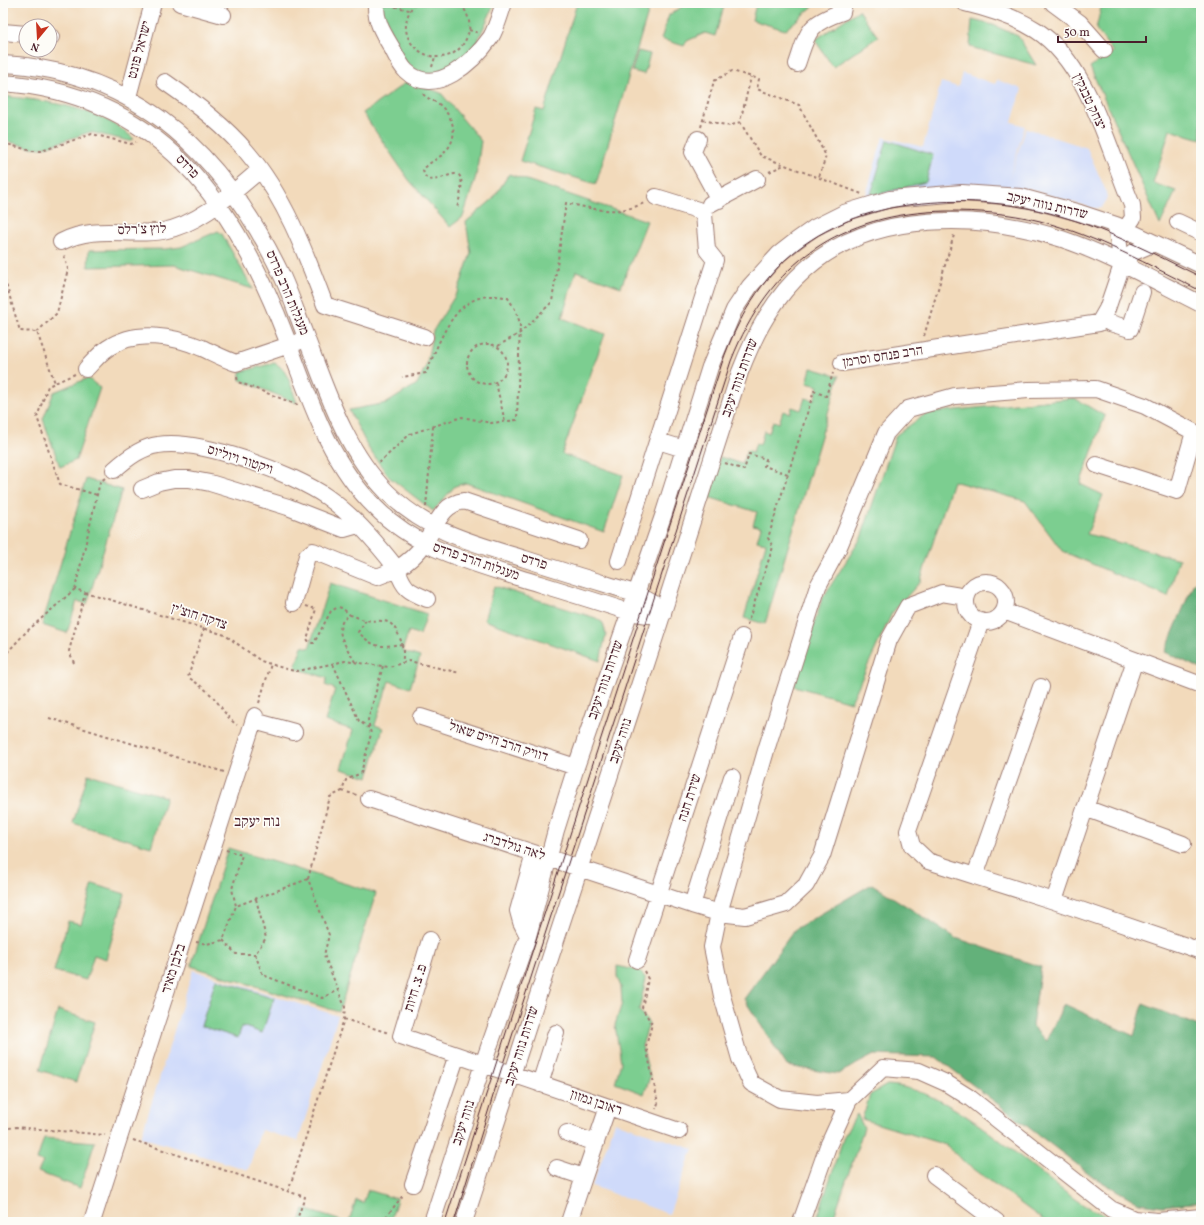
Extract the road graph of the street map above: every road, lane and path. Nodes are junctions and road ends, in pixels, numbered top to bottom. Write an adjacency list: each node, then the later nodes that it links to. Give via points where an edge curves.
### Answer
1 (153, 3): 22 (street, ישראל פונט)
2 (180, 3): 11 (street)
3 (414, 3): 10 (path)
4 (460, 3): 15 (path, via 469,21 466,40 454,53)
5 (504, 3): 19 (street, via 492,36 469,61 452,75)
6 (844, 3): 17 (street, via 842,12 826,17 813,26)
7 (965, 3): 40 (street, יצחק טבנקין, via 1016,19 1037,31 1057,47 1073,67 1087,91 1125,189)
8 (1053, 3): 14 (street, via 1080,23)
9 (382, 4): 10 (path); 19 (street, via 377,21 400,64 412,75)
10 (409, 10): 15 (path, via 405,28 412,45 418,51)
11 (223, 15)
12 (3, 32): 13 (street)
13 (18, 33)
14 (1104, 50)
15 (435, 57): 19 (path)
16 (3, 64): 22 (street, פרדס, via 59,72 102,85)
17 (797, 64)
18 (752, 77): 23 (path, via 732,71 714,81); 24 (path); 30 (path, via 759,78 757,89 799,105 826,156)
19 (428, 81): 37 (path, via 423,94 440,106 450,118 455,130 449,148 442,156 431,160 423,170 424,175 428,180 434,181 449,174 460,176 463,181)
20 (3, 82): 25 (street, פרדס, via 54,90 88,101 124,116)
21 (165, 82): 29 (street, via 226,130)
22 (128, 97): 32 (street, פרדס, via 190,142 210,162)
23 (703, 120): 24 (path, via 730,126); 26 (path)
24 (740, 122): 28 (path, via 761,156)
25 (152, 135): 27 (path, via 132,144 92,134 41,151); 35 (street, פרדס, via 196,174)
26 (698, 139): 34 (street, via 692,152)
27 (3, 143)
28 (784, 165): 30 (path); 31 (path)
29 (260, 170): 32 (street, לוץ צ'רלס); 56 (street, via 282,204 325,305)
30 (819, 177): 36 (path, via 862,192)
31 (757, 179): 34 (street)
32 (233, 192): 35 (street, לוץ צ'רלס); 57 (street, מעגלות הרב פרדס, via 277,266)
33 (656, 197): 38 (street); 55 (path, via 638,206 606,212 566,203 552,302)
34 (719, 200): 38 (street)
35 (218, 204): 43 (street, לוץ צ'רלס, via 188,224 175,228 162,231 91,233); 58 (street, פרדס, via 234,226 267,288)
36 (864, 206): 40 (street, שדרות נווה יעקב, via 890,199 941,194 1002,195 1053,205); 72 (street, שדרות נווה יעקב, via 829,220 802,236 779,254 750,286 734,310 722,336)
37 (457, 208)
38 (698, 210): 71 (street, via 704,214 707,250 715,260)
39 (1178, 222): 42 (street)
40 (1120, 231): 44 (street, שדרות נווה יעקב); 45 (street); 46 (street)
41 (949, 232): 60 (path, via 955,234)
42 (1201, 233)
43 (61, 242): 54 (path, via 68,269 57,313)
44 (1155, 243): 46 (street, via 1141,248); 47 (street, שדרות נווה יעקב)
45 (1101, 255): 46 (street); 73 (street, שדרות נווה יעקב, via 1030,230 986,222 923,222 876,232 841,246 807,268 790,284 768,314 747,353)
46 (1128, 264): 52 (street); 53 (street)
47 (1201, 265)
48 (3, 274): 49 (path)
49 (6, 286): 51 (path); 54 (path, via 20,331)
50 (1142, 292): 53 (street, via 1130,329)
51 (3, 298)
52 (1201, 304)
53 (1102, 318): 60 (street, הרב פנחס וסרמן, via 1099,323 1093,325)
54 (37, 332): 65 (path)
55 (520, 333): 59 (path); 64 (path, via 520,323 508,298 498,295 479,297 463,306 447,325 426,373); 68 (path, via 517,420)
56 (425, 337)
57 (307, 339): 58 (street); 76 (street, מעגלות הרב פרדס, via 331,404)
58 (289, 345): 61 (street); 67 (street, מעגלות הרב פרדס)
59 (498, 346): 66 (path, via 504,353 508,366 502,379); 66 (path, via 484,344 477,347 467,361 470,374 476,380 482,383)
60 (919, 351): 62 (street, הרב פנחס וסרמן)
61 (236, 363): 63 (street, via 184,341 151,336 134,337 107,348); 67 (path, via 238,382)
62 (842, 363): 77 (path, הרב פנחס וסרמן, via 836,364 826,396 814,391)
63 (86, 369): 65 (path)
64 (402, 377)
65 (55, 382): 79 (path, via 48,386 37,418 60,484)
66 (496, 382): 68 (path)
67 (314, 412): 83 (street, מעגלות הרב פרדס, via 339,461 357,486 394,524)
68 (505, 422): 69 (path, via 490,423 462,417)
69 (433, 427): 76 (path, via 410,434); 81 (path)
70 (1198, 433): 74 (street, via 1177,491); 133 (street, via 1145,406 1096,389 1028,390 955,396 908,409 886,433 838,549 818,586 767,747)
71 (658, 441): 72 (street); 84 (street)
72 (684, 449): 88 (street)
73 (712, 458): 77 (path, via 744,470 749,454 766,459 764,466); 94 (street, שדרות נווה יעקב)
74 (1097, 465)
75 (114, 470): 79 (path, via 100,482); 80 (street, ויקטור ויוליוס, via 126,459 157,444 203,447 268,467 302,482 326,496)
76 (370, 473): 81 (street, מעגלות הרב פרדס, via 404,508)
77 (788, 474): 99 (path, הרב פנחס וסרמן, via 768,538 773,547)
78 (142, 489): 80 (street, via 174,479 190,479 288,507 344,529)
79 (96, 495): 86 (path)
80 (358, 525): 85 (street, ויקטור ויוליוס)
81 (429, 525): 82 (street, via 457,502 464,501); 83 (street); 88 (street, פרדס, via 463,540)
82 (579, 540)
83 (424, 544): 85 (street, via 414,557); 93 (street, מעגלות הרב פרדס, via 457,558)
84 (619, 562)
85 (397, 569): 90 (street, ויקטור ויוליוס, via 403,584 410,592); 91 (street, via 377,577 313,551 307,556)
86 (74, 589): 87 (path, צדקה חוצ'ין); 101 (path, via 26,632)
87 (85, 592): 98 (path, צדקה חוצ'ין); 105 (path, via 68,651)
88 (636, 593): 93 (street, שדרות נווה יעקב); 94 (street, via 653,603)
89 (966, 597): 92 (street, via 973,586 980,582 995,583 1005,594 1007,601); 97 (street, via 968,611 972,617); 133 (street, לאה גולדברג, via 942,593 908,606 889,640 822,856 806,885 786,904 745,916)
90 (427, 599)
91 (294, 603): 95 (path, via 316,609 307,639 310,643 314,643 332,611 338,607)
92 (1004, 611): 97 (street, via 993,621); 102 (street)
93 (629, 612): 94 (street, מעגלות הרב פרדס); 117 (street, שדרות נווה יעקב)
94 (663, 614): 125 (street, נווה יעקב)
95 (350, 615): 96 (path); 103 (path, via 341,624 339,635)
96 (366, 620): 100 (path, via 388,622 395,627); 100 (path, via 358,632 369,643 376,646)
97 (981, 621): 126 (street, via 908,831 912,846 928,861)
98 (204, 628): 106 (path, צדקה חוצ'ין, via 225,635 261,661); 114 (path, via 188,677 202,686 232,721)
99 (742, 637): 128 (street, שירת חנה)
100 (402, 644): 104 (path)
101 (3, 657)
102 (1135, 660): 110 (street); 121 (street)
103 (355, 662): 107 (path, צדקה חוצ'ין); 108 (path, צדקה חוצ'ין)
104 (402, 662): 108 (path, צדקה חוצ'ין, via 389,667); 109 (path, צדקה חוצ'ין, via 409,660)
105 (74, 663)
106 (271, 664): 107 (path, צדקה חוצ'ין, via 298,671); 114 (path)
107 (333, 664): 115 (path, via 359,721)
108 (383, 666): 115 (path, via 368,720)
109 (460, 673)
110 (1201, 685)
111 (1041, 687): 126 (street)
112 (50, 718): 118 (path)
113 (421, 718): 117 (street, דוויק הרב חיים שאול)
114 (253, 723): 116 (street); 118 (street, בלבן מאיר)
115 (370, 729): 127 (path, via 361,773 346,780 342,791 330,797)
116 (294, 732)
117 (576, 767): 124 (street)
118 (236, 776): 123 (street, בלבן מאיר)
119 (732, 777): 131 (street)
120 (369, 799): 124 (street, לאה גולדברג)
121 (1085, 808): 122 (street); 130 (street)
122 (1183, 844)
123 (214, 846): 132 (path, via 242,855 232,888); 134 (street, בלבן מאיר)
124 (541, 856): 125 (street, לאה גולדברג); 145 (street, נווה יעקב, via 518,911 528,936)
125 (580, 869): 128 (street, לאה גולדברג); 146 (street, שדרות נווה יעקב)
126 (975, 876): 130 (street)
127 (308, 879): 129 (path); 140 (path, via 329,936 324,955)
128 (659, 894): 131 (street, לאה גולדברג); 139 (street, שירת חנה)
129 (255, 899): 132 (path); 138 (path, via 266,938)
130 (1054, 901): 137 (street)
131 (692, 905): 133 (street, לאה גולדברג)
132 (236, 906): 135 (path)
133 (720, 913): 148 (street, via 712,947 722,996 740,1059 751,1082 780,1099 817,1103)
134 (184, 939): 135 (path, via 207,944); 154 (street, בלבן מאיר)
135 (223, 940): 138 (path, via 236,954)
136 (430, 940): 143 (street, פ. צ. חיות)
137 (1201, 951)
138 (255, 954): 140 (path, via 263,975 322,998)
139 (637, 960): 150 (path, via 648,980 642,1008 652,1024 646,1046 658,1102)
140 (338, 990): 141 (path, via 345,1007)
141 (344, 1019): 143 (path); 160 (path)
142 (556, 1033): 147 (street)
143 (402, 1036): 144 (street, ראובן גמזון)
144 (457, 1055): 145 (street, ראובן גמזון); 159 (street)
145 (483, 1064): 146 (street, ראובן גמזון); 165 (street, נווה יעקב)
146 (513, 1074): 147 (street, ראובן גמזון); 166 (street, שדרות נווה יעקב)
147 (540, 1084): 149 (street, ראובן גמזון)
148 (849, 1100): 161 (street, via 883,1068 919,1071 946,1083 970,1098 1111,1209 1134,1219 1158,1221); 168 (street, via 828,1146)
149 (608, 1107): 150 (street, ראובן גמזון); 155 (street)
150 (652, 1122): 152 (street, ראובן גמזון)
151 (3, 1129): 154 (path, via 16,1127)
152 (678, 1131)
153 (567, 1133): 155 (street)
154 (120, 1136): 160 (path); 162 (street, בלבן מאיר)
155 (596, 1143): 158 (street)
156 (557, 1168): 158 (street)
157 (934, 1175): 169 (street)
158 (584, 1177): 167 (street)
159 (413, 1184): 164 (path)
160 (288, 1192): 163 (path, via 305,1197)
161 (1201, 1217)
162 (92, 1222)
163 (296, 1222)
164 (382, 1222)
165 (432, 1222)
166 (464, 1222)
167 (569, 1222)
168 (801, 1222)
169 (997, 1222)

